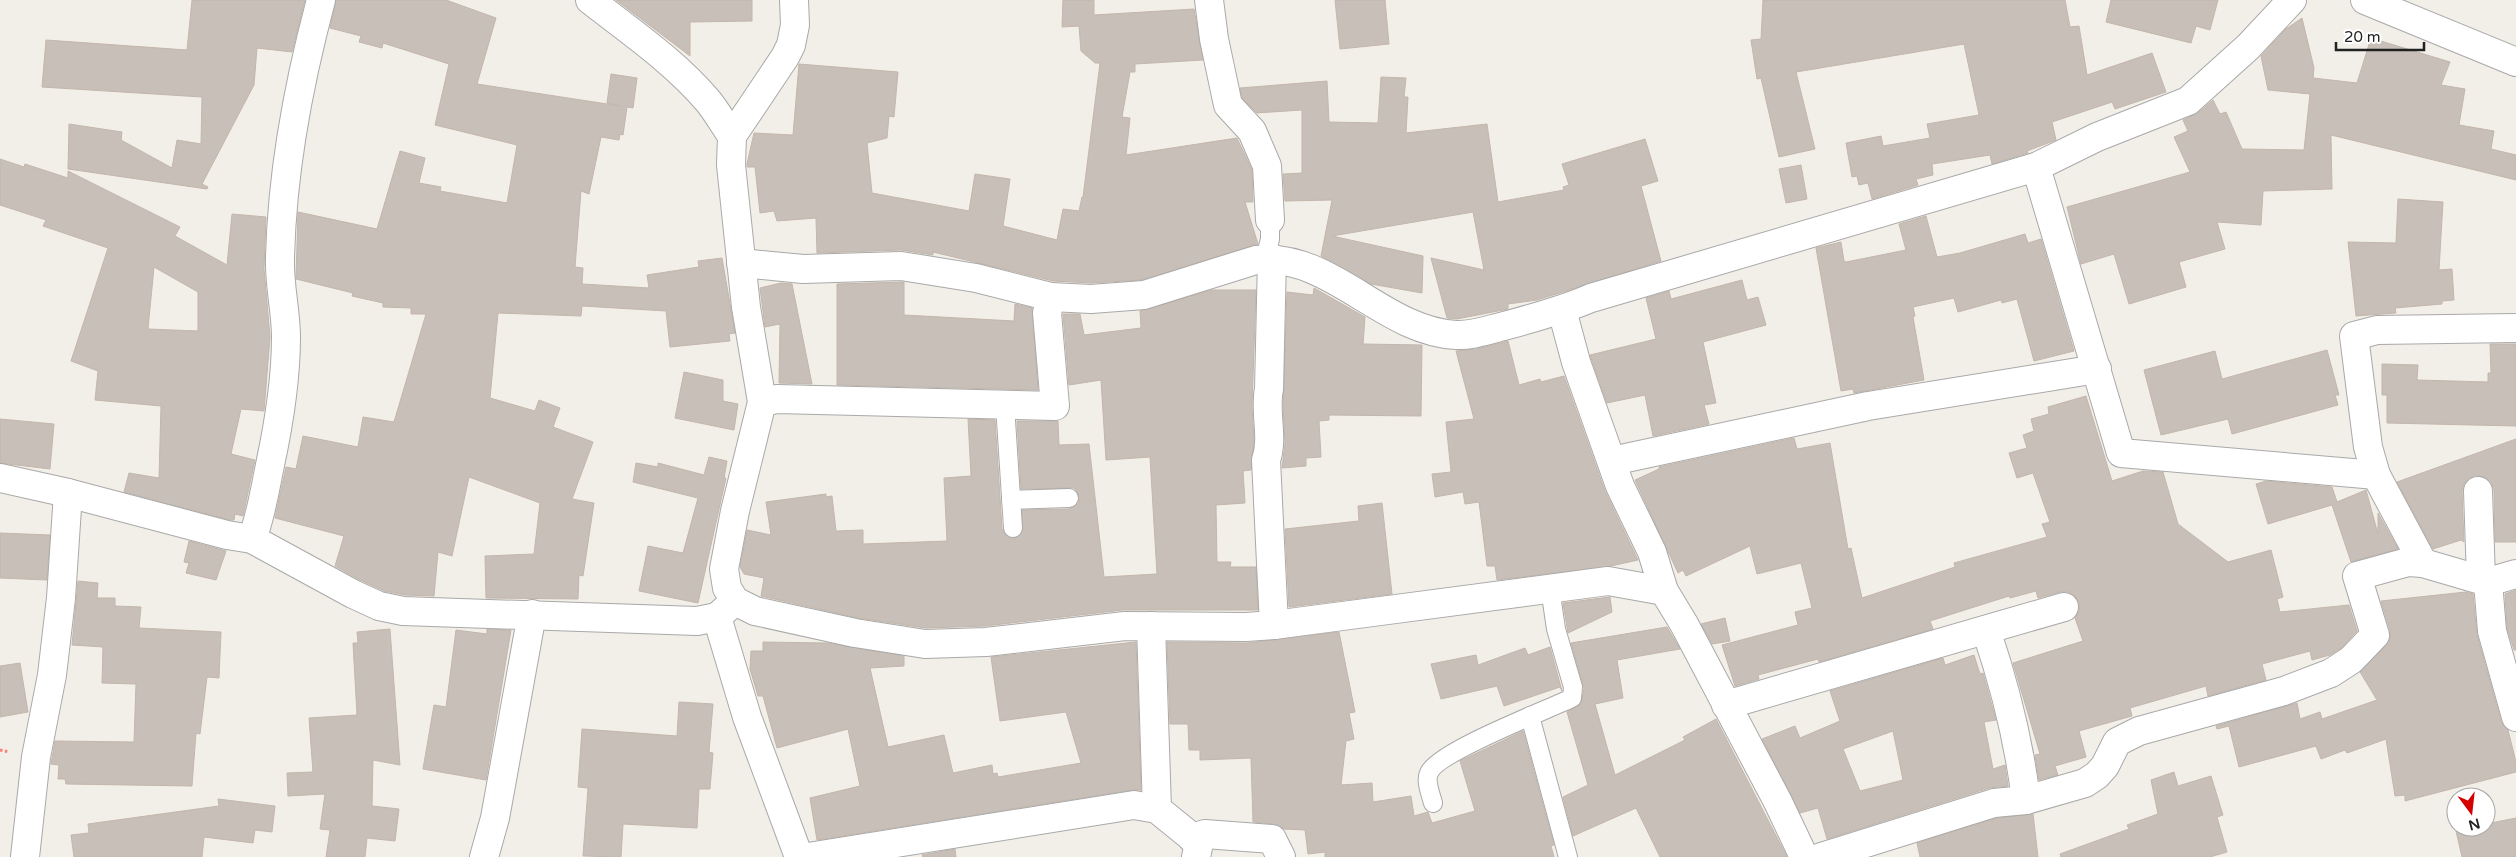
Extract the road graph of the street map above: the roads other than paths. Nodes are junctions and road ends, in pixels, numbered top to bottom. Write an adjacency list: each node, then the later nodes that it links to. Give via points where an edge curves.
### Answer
1 (321, 0): 29 (street, via 299,90 281,237 280,281 286,318 282,406)
2 (590, 0): 10 (street, via 659,53 709,102)
3 (794, 0): 10 (street, via 795,25 791,45)
4 (1210, 0): 12 (street, via 1214,39 1228,105 1252,131 1267,166)
5 (2292, 0): 11 (street, via 2188,101 2097,137)
6 (2365, 0): 8 (street)
7 (2516, 48): 8 (street)
8 (2486, 50): 9 (street)
9 (2516, 62)
10 (732, 136): 14 (street, via 731,165)
11 (2036, 167): 16 (street, via 1591,298); 18 (street)
12 (1270, 220): 13 (lane)
13 (1269, 258): 15 (street, via 1144,295 1091,299); 16 (street, via 1312,268 1420,328 1435,332 1473,334); 38 (street, via 1269,451 1266,460)
14 (741, 264): 15 (street, via 803,270 901,266 976,278); 19 (street)
15 (1051, 297): 20 (street, via 1047,313 1055,406)
16 (1562, 310): 21 (street, via 1576,362)
17 (2516, 328): 22 (street, via 2377,330 2354,336 2368,446)
18 (2097, 369): 21 (street, via 1868,406); 22 (street, via 2121,453)
19 (762, 402): 20 (street, via 777,399); 36 (street, via 724,570)
20 (1005, 405): 27 (lane)
21 (1612, 462): 34 (street, via 1652,552)
22 (2376, 475): 30 (street)
23 (0, 478): 25 (street)
24 (2478, 490): 32 (street)
25 (68, 493): 29 (street, via 227,535); 48 (street, via 52,675 36,757)
26 (1068, 498): 27 (lane)
27 (1012, 500): 28 (lane)
28 (1013, 528)
29 (252, 538): 37 (street, via 380,606 428,613)
30 (2423, 563): 32 (street); 44 (street, via 2408,562 2358,576 2375,635 2351,660 2331,673 2284,691 2139,731 2118,742 2097,775 2085,782)
31 (2516, 574): 32 (street)
32 (2484, 580): 43 (street, via 2492,631)
33 (1550, 588): 34 (street, via 1608,581); 38 (street); 42 (lane, via 1556,629 1574,692 1572,698)
34 (1664, 591): 41 (street)
35 (2064, 607): 40 (street)
36 (726, 609): 37 (street, via 697,622); 39 (street, via 755,611 926,644 986,642 1125,626); 50 (street, via 747,717)
37 (532, 614): 49 (street, via 495,818)
38 (1274, 625): 39 (street, via 1246,628)
39 (1151, 626): 46 (street)
40 (1986, 630): 41 (street); 44 (street, via 2012,711)
41 (1726, 705): 54 (street)
42 (1530, 716): 45 (lane, via 1442,759 1429,772); 53 (lane)
43 (2516, 717)
44 (2026, 800): 55 (street, via 1994,803)
45 (1433, 803)
46 (1157, 809): 47 (street); 51 (street, via 1134,805)
47 (1194, 847): 52 (street, via 1206,834 1272,839)
48 (24, 857)
49 (484, 857)
50 (799, 857)
51 (808, 857)
52 (1281, 857)
53 (1568, 857)
54 (1804, 857)
55 (1821, 857)

